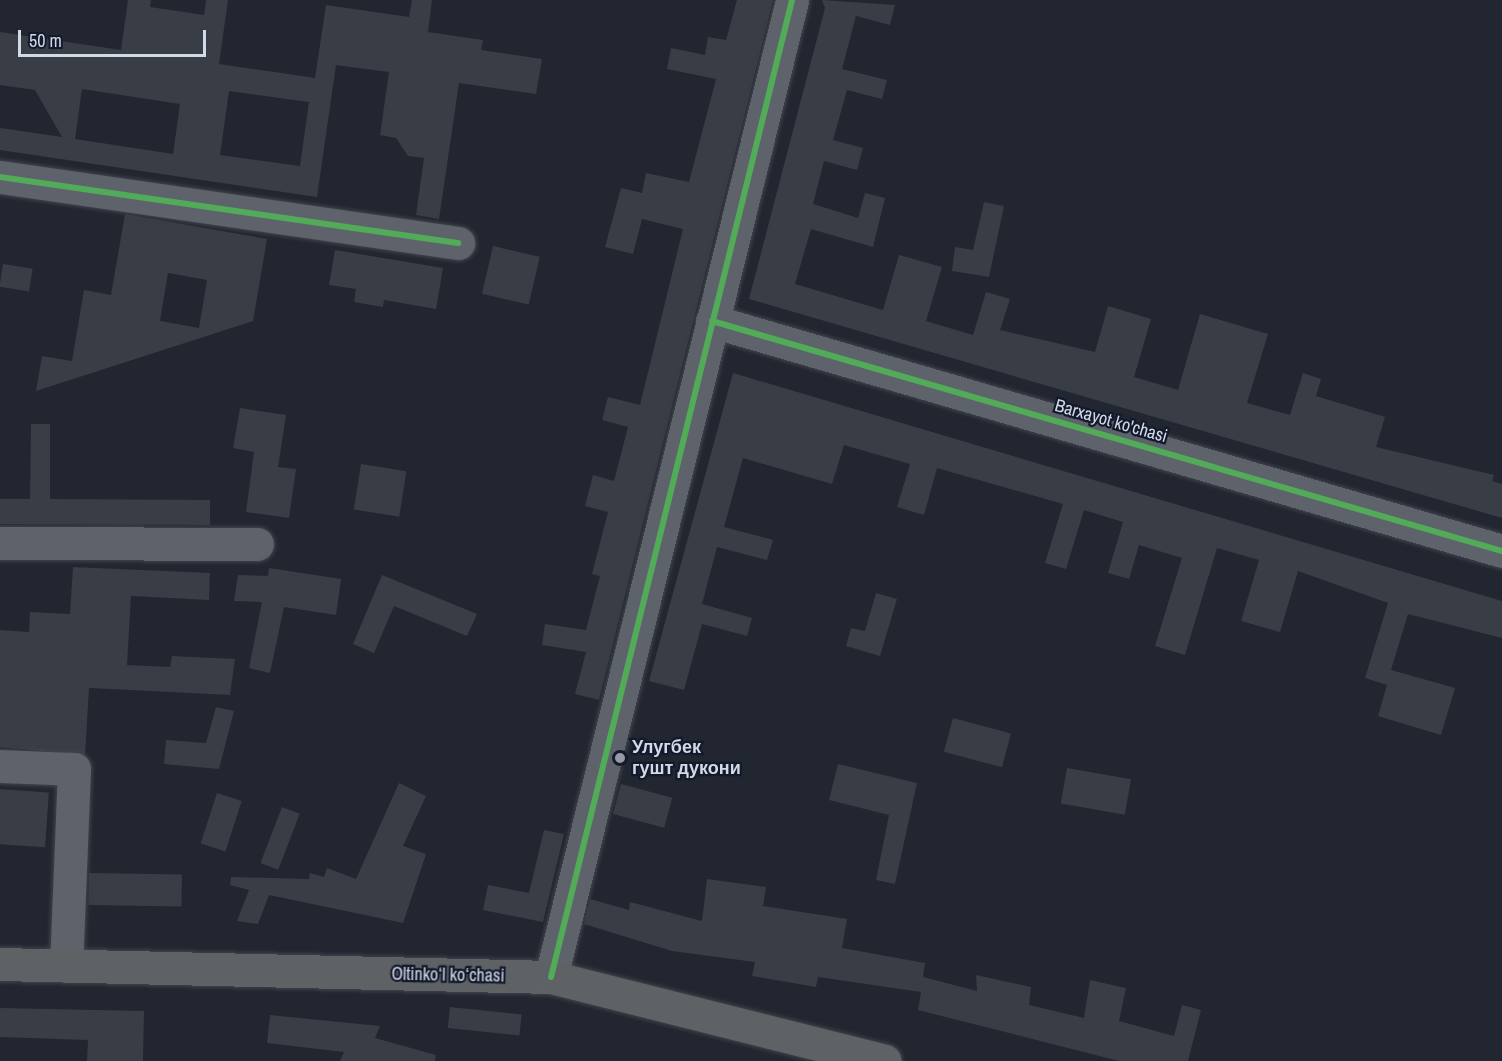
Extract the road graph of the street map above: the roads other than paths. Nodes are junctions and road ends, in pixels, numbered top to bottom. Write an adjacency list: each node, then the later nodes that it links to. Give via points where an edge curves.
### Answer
1 (792, 0): 4 (street)
2 (0, 177): 3 (street)
3 (458, 243)
4 (712, 321): 7 (street, Barxayot ko'chasi); 11 (street)
5 (0, 543): 6 (street)
6 (257, 544)
7 (1502, 551)
8 (0, 766): 10 (street, via 74,769)
9 (0, 964): 10 (main road, Oltinkoʻl koʻchasi)
10 (66, 966): 11 (main road, Oltinkoʻl koʻchasi)
11 (550, 977): 12 (main road, Oltinkoʻl koʻchasi)
12 (885, 1061)

